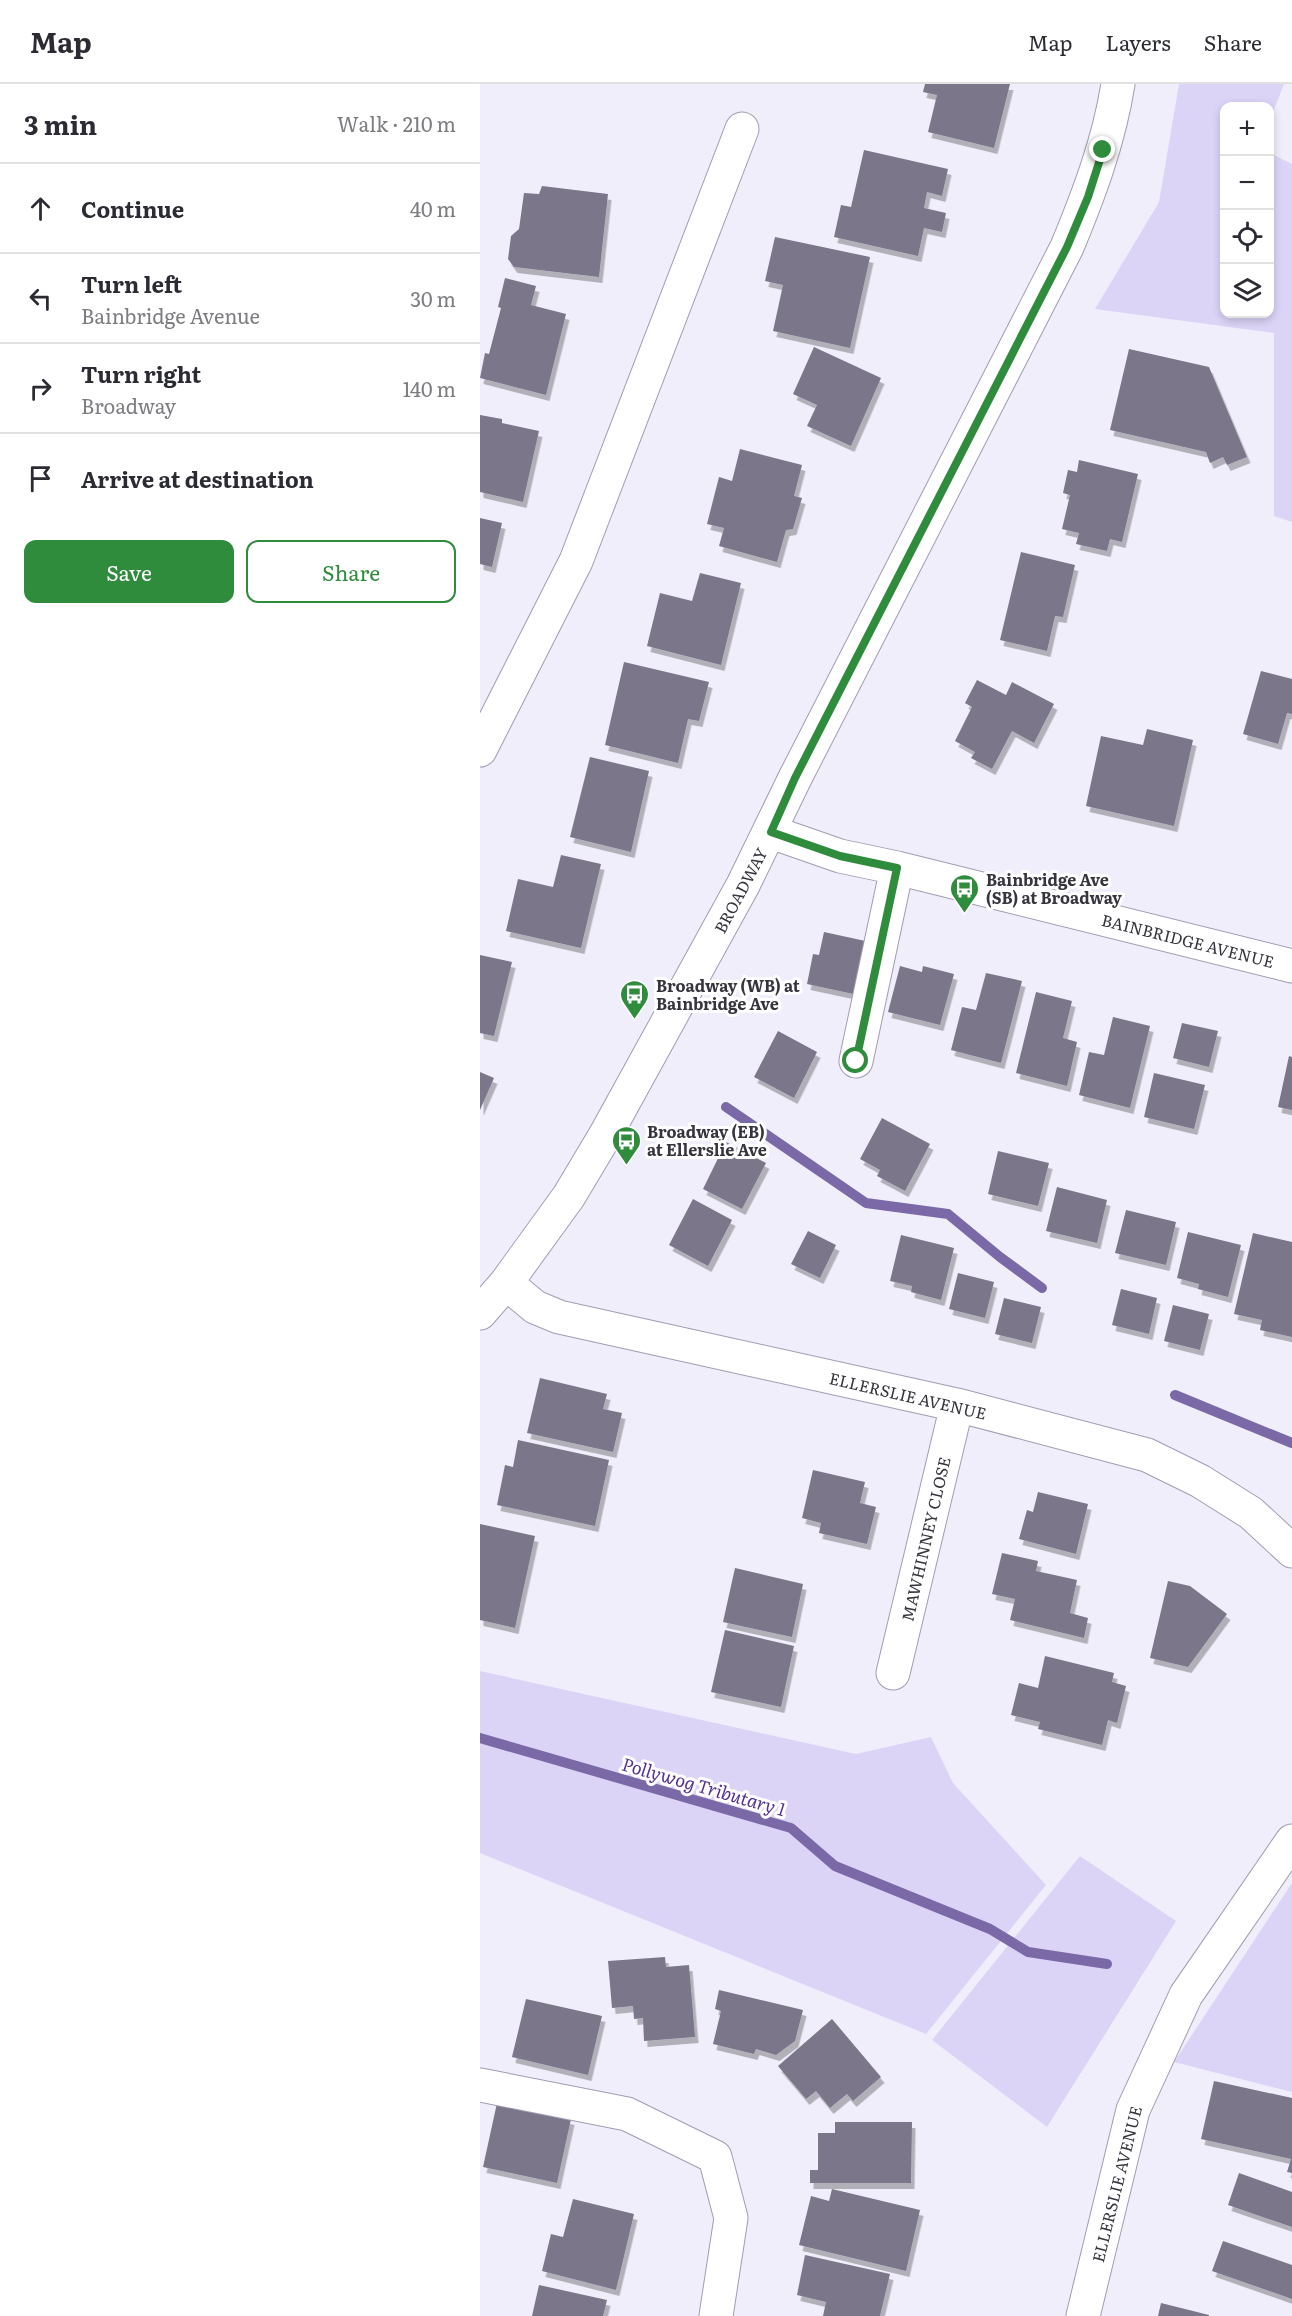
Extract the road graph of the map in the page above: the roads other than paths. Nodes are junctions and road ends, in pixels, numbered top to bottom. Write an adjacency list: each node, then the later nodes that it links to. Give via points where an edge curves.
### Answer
1 (1118, 84): 4 (street, BROADWAY, via 1103,150 1067,247)
2 (742, 129): 3 (street, via 576,561)
3 (480, 750)
4 (771, 832): 5 (street, BAINBRIDGE AVENUE, via 840,856); 8 (street, BROADWAY, via 606,1134 569,1196)
5 (897, 868): 6 (street, BAINBRIDGE AVENUE); 7 (street)
6 (1292, 966)
7 (856, 1061)
8 (506, 1283): 9 (street, BROADWAY); 10 (street, ELLERSLIE AVENUE, via 535,1307 559,1317)
9 (480, 1313)
10 (957, 1405): 11 (street, ELLERSLIE AVENUE, via 1147,1455 1200,1481 1251,1513); 12 (street, MAWHINNEY CLOSE)
11 (1292, 1551)
12 (893, 1673)
13 (1292, 1841): 16 (street, ELLERSLIE AVENUE, via 1186,1995 1132,2110)
14 (480, 2085): 15 (street, via 627,2114 715,2157 731,2218)
15 (716, 2316)
16 (1083, 2316)

